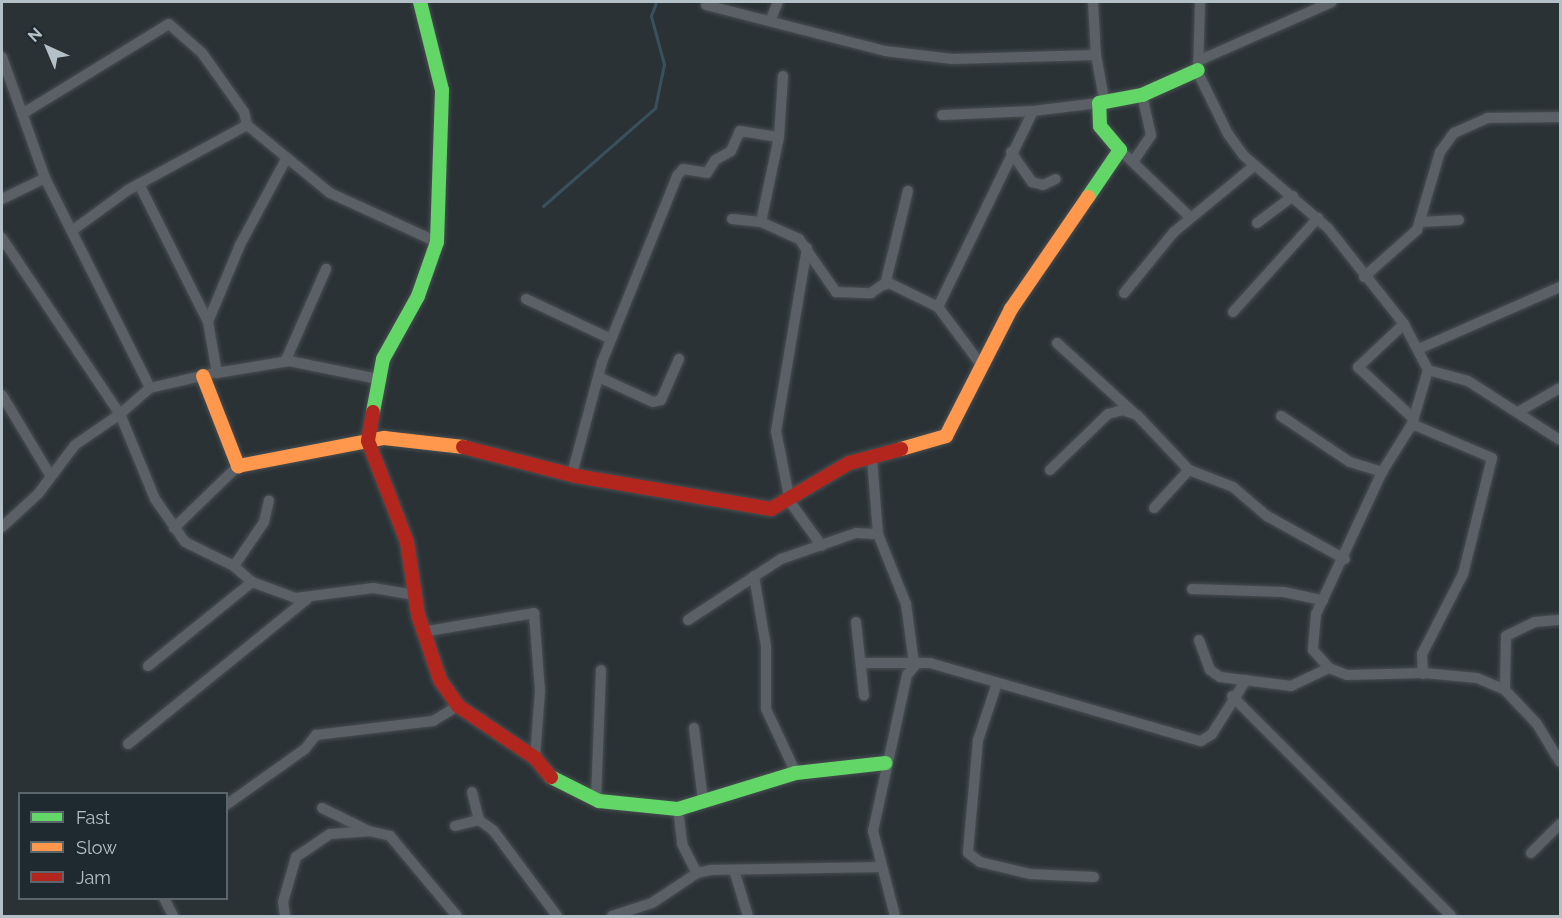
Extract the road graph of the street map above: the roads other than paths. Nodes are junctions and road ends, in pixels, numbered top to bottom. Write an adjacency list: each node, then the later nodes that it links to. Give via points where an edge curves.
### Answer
1 (420, 2): 40 (street, via 442,90)
2 (778, 2): 7 (street)
3 (1093, 2): 8 (street)
4 (1200, 2): 10 (street)
5 (1332, 2): 10 (street)
6 (706, 5): 7 (street)
7 (771, 19): 8 (street, via 863,46 953,59)
8 (1096, 54): 13 (street)
9 (2, 57): 15 (street)
10 (1198, 65): 12 (street); 24 (street, via 1228,134)
11 (783, 76): 19 (street)
12 (1142, 95): 13 (street); 23 (street, via 1151,135)
13 (1102, 103): 14 (street); 20 (street, via 1100,126)
14 (1033, 111): 16 (street); 21 (street)
15 (22, 114): 18 (street, via 169,24 202,53 244,112); 25 (street)
16 (942, 115)
17 (1560, 117): 36 (street, via 1509,115 1462,127 1440,152)
18 (247, 125): 22 (street); 27 (street)
19 (779, 137): 35 (street); 52 (street, via 740,131 731,151 707,173 682,169 640,257)
20 (1120, 150): 23 (street); 57 (street)
21 (1011, 152): 26 (street, via 1032,182 1043,185); 48 (street)
22 (285, 161): 40 (street, via 330,194); 50 (street, via 240,245)
23 (1133, 162): 31 (street)
24 (1255, 165): 29 (street); 31 (street)
25 (45, 178): 30 (street); 38 (street)
26 (1056, 179)
27 (139, 184): 38 (street); 50 (street)
28 (908, 191): 44 (street)
29 (1293, 196): 32 (street); 37 (street)
30 (2, 199)
31 (1190, 217): 46 (street)
32 (1318, 218): 43 (street); 49 (street)
33 (732, 219): 35 (street)
34 (1459, 220): 36 (street)
35 (761, 222): 41 (street)
36 (1420, 222): 43 (street, via 1411,238)
37 (1257, 223)
38 (73, 230): 62 (street)
39 (2, 238): 66 (street)
40 (437, 242): 61 (street)
41 (807, 248): 44 (street, via 836,292 871,293); 80 (street, via 776,431)
42 (326, 269): 56 (street)
43 (1364, 276): 51 (street)
44 (885, 285): 48 (street, via 914,292)
45 (1560, 287): 54 (street)
46 (1124, 293)
47 (526, 299): 52 (street)
48 (938, 307): 57 (street)
49 (1233, 312)
50 (208, 322): 59 (street)
51 (1404, 324): 54 (street); 69 (street, via 1358,367)
52 (611, 339): 60 (street)
53 (1057, 343): 67 (street)
54 (1421, 348): 58 (street)
55 (679, 359): 60 (street, via 662,400 653,402)
56 (285, 362): 59 (street); 61 (street)
57 (979, 362): 72 (street, via 946,436)
58 (1428, 370): 65 (street, via 1468,381); 69 (street)
59 (210, 374): 62 (street); 73 (street)
60 (600, 378): 77 (street)
61 (378, 379): 71 (street)
62 (150, 388): 66 (street)
63 (1560, 388): 65 (street)
64 (2, 395): 78 (street)
65 (1518, 412): 70 (street)
66 (118, 415): 78 (street, via 75,445); 83 (street, via 156,499)
67 (1137, 415): 74 (street, via 1124,410 1108,414); 75 (street)
68 (1281, 416): 76 (street, via 1350,462)
69 (1413, 421): 76 (street); 104 (street, via 1492,458 1462,574 1422,654)
70 (1560, 440)
71 (368, 441): 73 (street); 77 (street, via 384,438 487,450); 91 (street, via 407,542)
72 (872, 459): 80 (street, via 829,473); 84 (street)
73 (238, 466): 83 (street)
74 (1050, 470)
75 (1189, 470): 81 (street); 86 (street, via 1233,487 1267,516)
76 (1382, 472): 86 (street)
77 (572, 474): 80 (street, via 755,507)
78 (50, 475): 82 (street, via 38,494)
79 (268, 501): 87 (street, via 264,522)
80 (790, 502): 85 (street)
81 (1154, 508)
82 (2, 527)
83 (174, 528): 87 (street, via 185,542)
84 (878, 534): 85 (street, via 856,533); 100 (street, via 906,604)
85 (822, 546): 88 (street, via 781,559)
86 (1345, 559): 93 (street)
87 (234, 566): 89 (street)
88 (754, 576): 94 (street); 116 (street, via 766,646 766,709)
89 (252, 582): 92 (street); 101 (street)
90 (1192, 589): 93 (street, via 1284,592)
91 (415, 595): 92 (street, via 373,588); 97 (street)
92 (307, 599): 112 (street)
93 (1323, 600): 102 (street, via 1311,639 1317,658)
94 (688, 620)
95 (1560, 620): 107 (street, via 1535,622 1506,636)
96 (856, 622): 99 (street)
97 (422, 632): 110 (street, via 440,680); 113 (street, via 534,613 540,692)
98 (1199, 640): 105 (street, via 1210,670 1220,677)
99 (862, 663): 100 (street); 108 (street)
100 (915, 663): 106 (street); 115 (street)
101 (148, 666)
102 (1329, 668): 104 (street, via 1365,677); 105 (street, via 1291,686)
103 (601, 670): 118 (street)
104 (1423, 674): 107 (street, via 1477,678)
105 (1246, 680): 109 (street)
106 (996, 686): 109 (street, via 1201,741 1212,734); 131 (street, via 978,740 968,853 980,861 1030,874)
107 (1505, 690): 114 (street, via 1537,724)
108 (864, 696)
109 (1232, 696): 140 (street)
110 (458, 706): 113 (street); 120 (street, via 433,721 316,735 305,749)
111 (694, 728): 119 (street)
112 (128, 744)
113 (535, 758): 118 (street, via 555,781)
114 (1560, 762)
115 (885, 764): 116 (street); 128 (street, via 873,831)
116 (796, 773): 119 (street)
117 (472, 792): 123 (street)
118 (596, 800): 122 (street)
119 (703, 800): 122 (street)
120 (228, 805)
121 (322, 808): 126 (street)
122 (678, 809): 130 (street, via 682,844)
123 (479, 819): 125 (street); 136 (street, via 493,830)
124 (1560, 824): 127 (street)
125 (455, 826)
126 (369, 831): 134 (street, via 330,834 296,856 283,902); 135 (street, via 390,836)
127 (1531, 853)
128 (879, 867): 129 (street); 139 (street)
129 (734, 870): 130 (street); 138 (street)
130 (697, 873): 137 (street, via 652,903)
131 (1094, 877)
132 (165, 900): 133 (street)
133 (173, 916)
134 (285, 916)
135 (457, 916)
136 (557, 916)
137 (612, 916)
138 (748, 916)
139 (895, 916)
140 (1451, 916)

